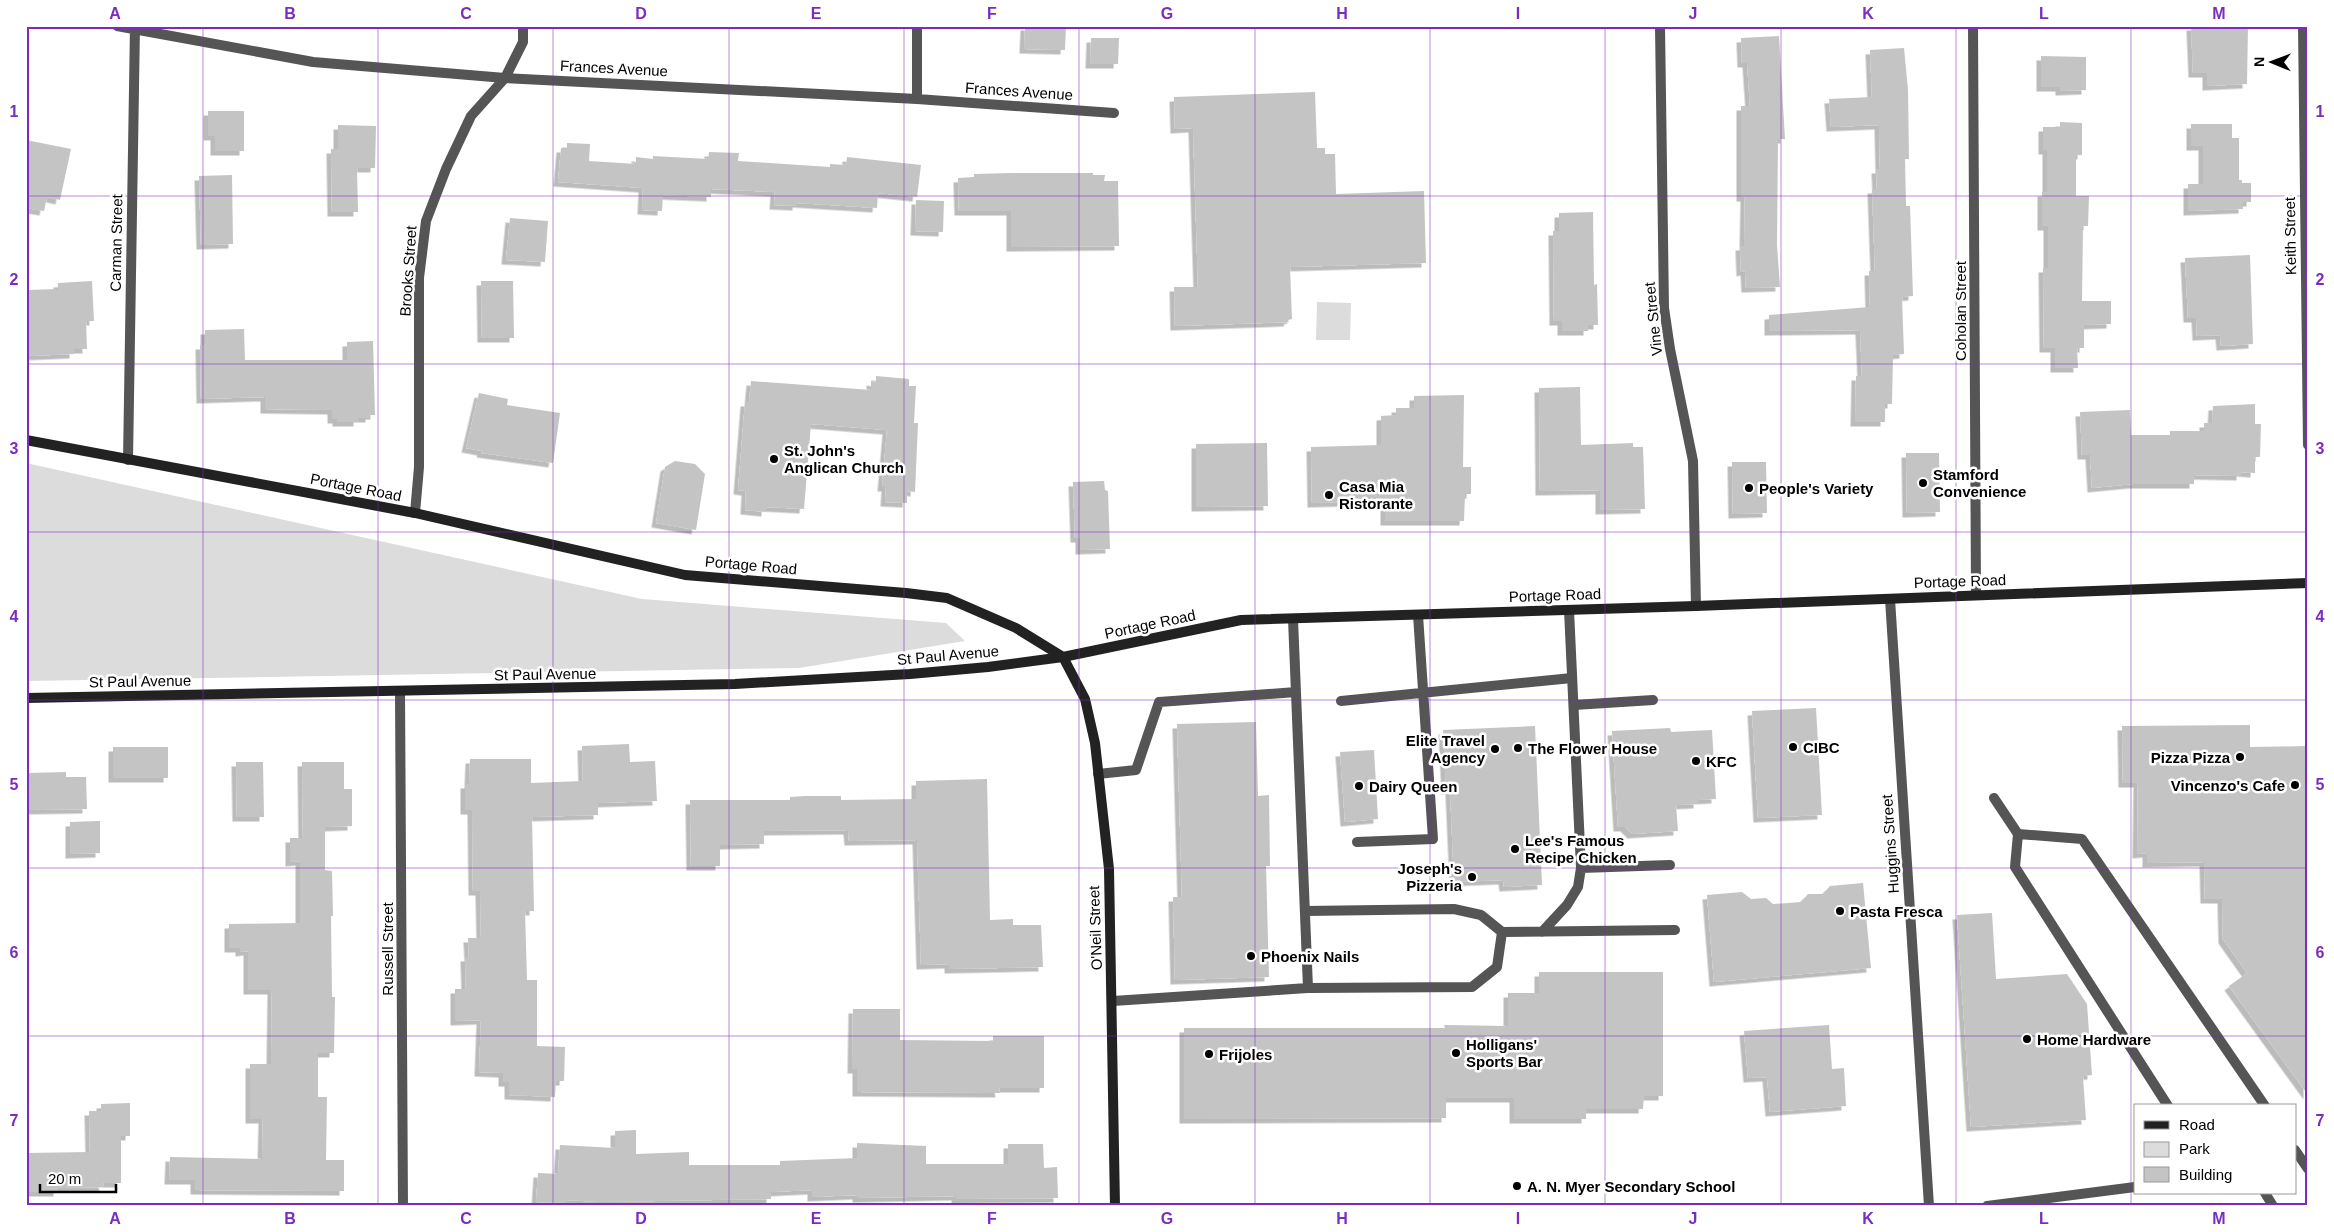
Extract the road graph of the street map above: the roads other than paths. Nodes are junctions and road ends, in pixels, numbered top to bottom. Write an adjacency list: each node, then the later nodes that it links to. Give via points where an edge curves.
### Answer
1 (117, 26): 7 (street, Frances Avenue)
2 (523, 26): 8 (street, Brooks Street, via 523,42)
3 (917, 26): 9 (street)
4 (1660, 26): 18 (street, Vine Street, via 1664,308 1693,461)
5 (1973, 26): 16 (street, Coholan Street)
6 (2303, 26): 12 (street, Keith Street)
7 (135, 28): 8 (street, Frances Avenue, via 313,62); 13 (street, Carman Street)
8 (505, 78): 9 (street, Frances Avenue); 14 (street, Brooks Street, via 471,116 426,221 419,278 419,467)
9 (917, 98): 10 (street, Frances Avenue)
10 (1114, 112)
11 (26, 440): 13 (main road, Portage Road)
12 (2308, 445)
13 (128, 460): 14 (main road, Portage Road)
14 (415, 513): 22 (main road, Portage Road, via 685,575 946,598 1016,628)
15 (2308, 582): 16 (main road, Portage Road)
16 (1976, 595): 17 (main road, Portage Road)
17 (1890, 599): 18 (main road, Portage Road); 51 (street, Huggins Street)
18 (1696, 606): 19 (main road, Portage Road)
19 (1569, 610): 20 (main road, Portage Road); 23 (street)
20 (1418, 615): 21 (main road, Portage Road); 26 (street)
21 (1293, 619): 22 (main road, Portage Road, via 1241,620); 25 (street)
22 (1063, 657): 24 (main road, St Paul Avenue, via 910,674 745,684); 31 (main road, O'Neil Street, via 1085,699)
23 (1572, 678): 26 (street); 30 (street)
24 (400, 692): 27 (main road, St Paul Avenue); 49 (street, Russell Street)
25 (1296, 692): 31 (street, via 1159,702 1136,770); 37 (street)
26 (1422, 692): 28 (street); 34 (street, via 1433,839)
27 (26, 698)
28 (1341, 700)
29 (1654, 700): 30 (street)
30 (1574, 705): 36 (street)
31 (1098, 774): 42 (main road, O'Neil Street, via 1108,869)
32 (1994, 798): 33 (street)
33 (2018, 834): 43 (street, via 2015,867); 44 (street, via 2082,839)
34 (1357, 842)
35 (1670, 865): 36 (street)
36 (1581, 868): 40 (street, via 1578,887 1567,906)
37 (1305, 911): 39 (street, via 1454,909 1481,915); 41 (street)
38 (1675, 930): 40 (street)
39 (1502, 932): 40 (street); 41 (street, via 1497,967 1472,987)
40 (1542, 932)
41 (1308, 988): 42 (street)
42 (1112, 1001): 50 (main road, O'Neil Street)
43 (2167, 1104)
44 (2264, 1104)
45 (2296, 1151): 46 (street)
46 (2308, 1169)
47 (2134, 1187): 52 (street)
48 (2266, 1194): 53 (street)
49 (403, 1206)
50 (1115, 1206)
51 (1929, 1206)
52 (1987, 1206)
53 (2273, 1206)

